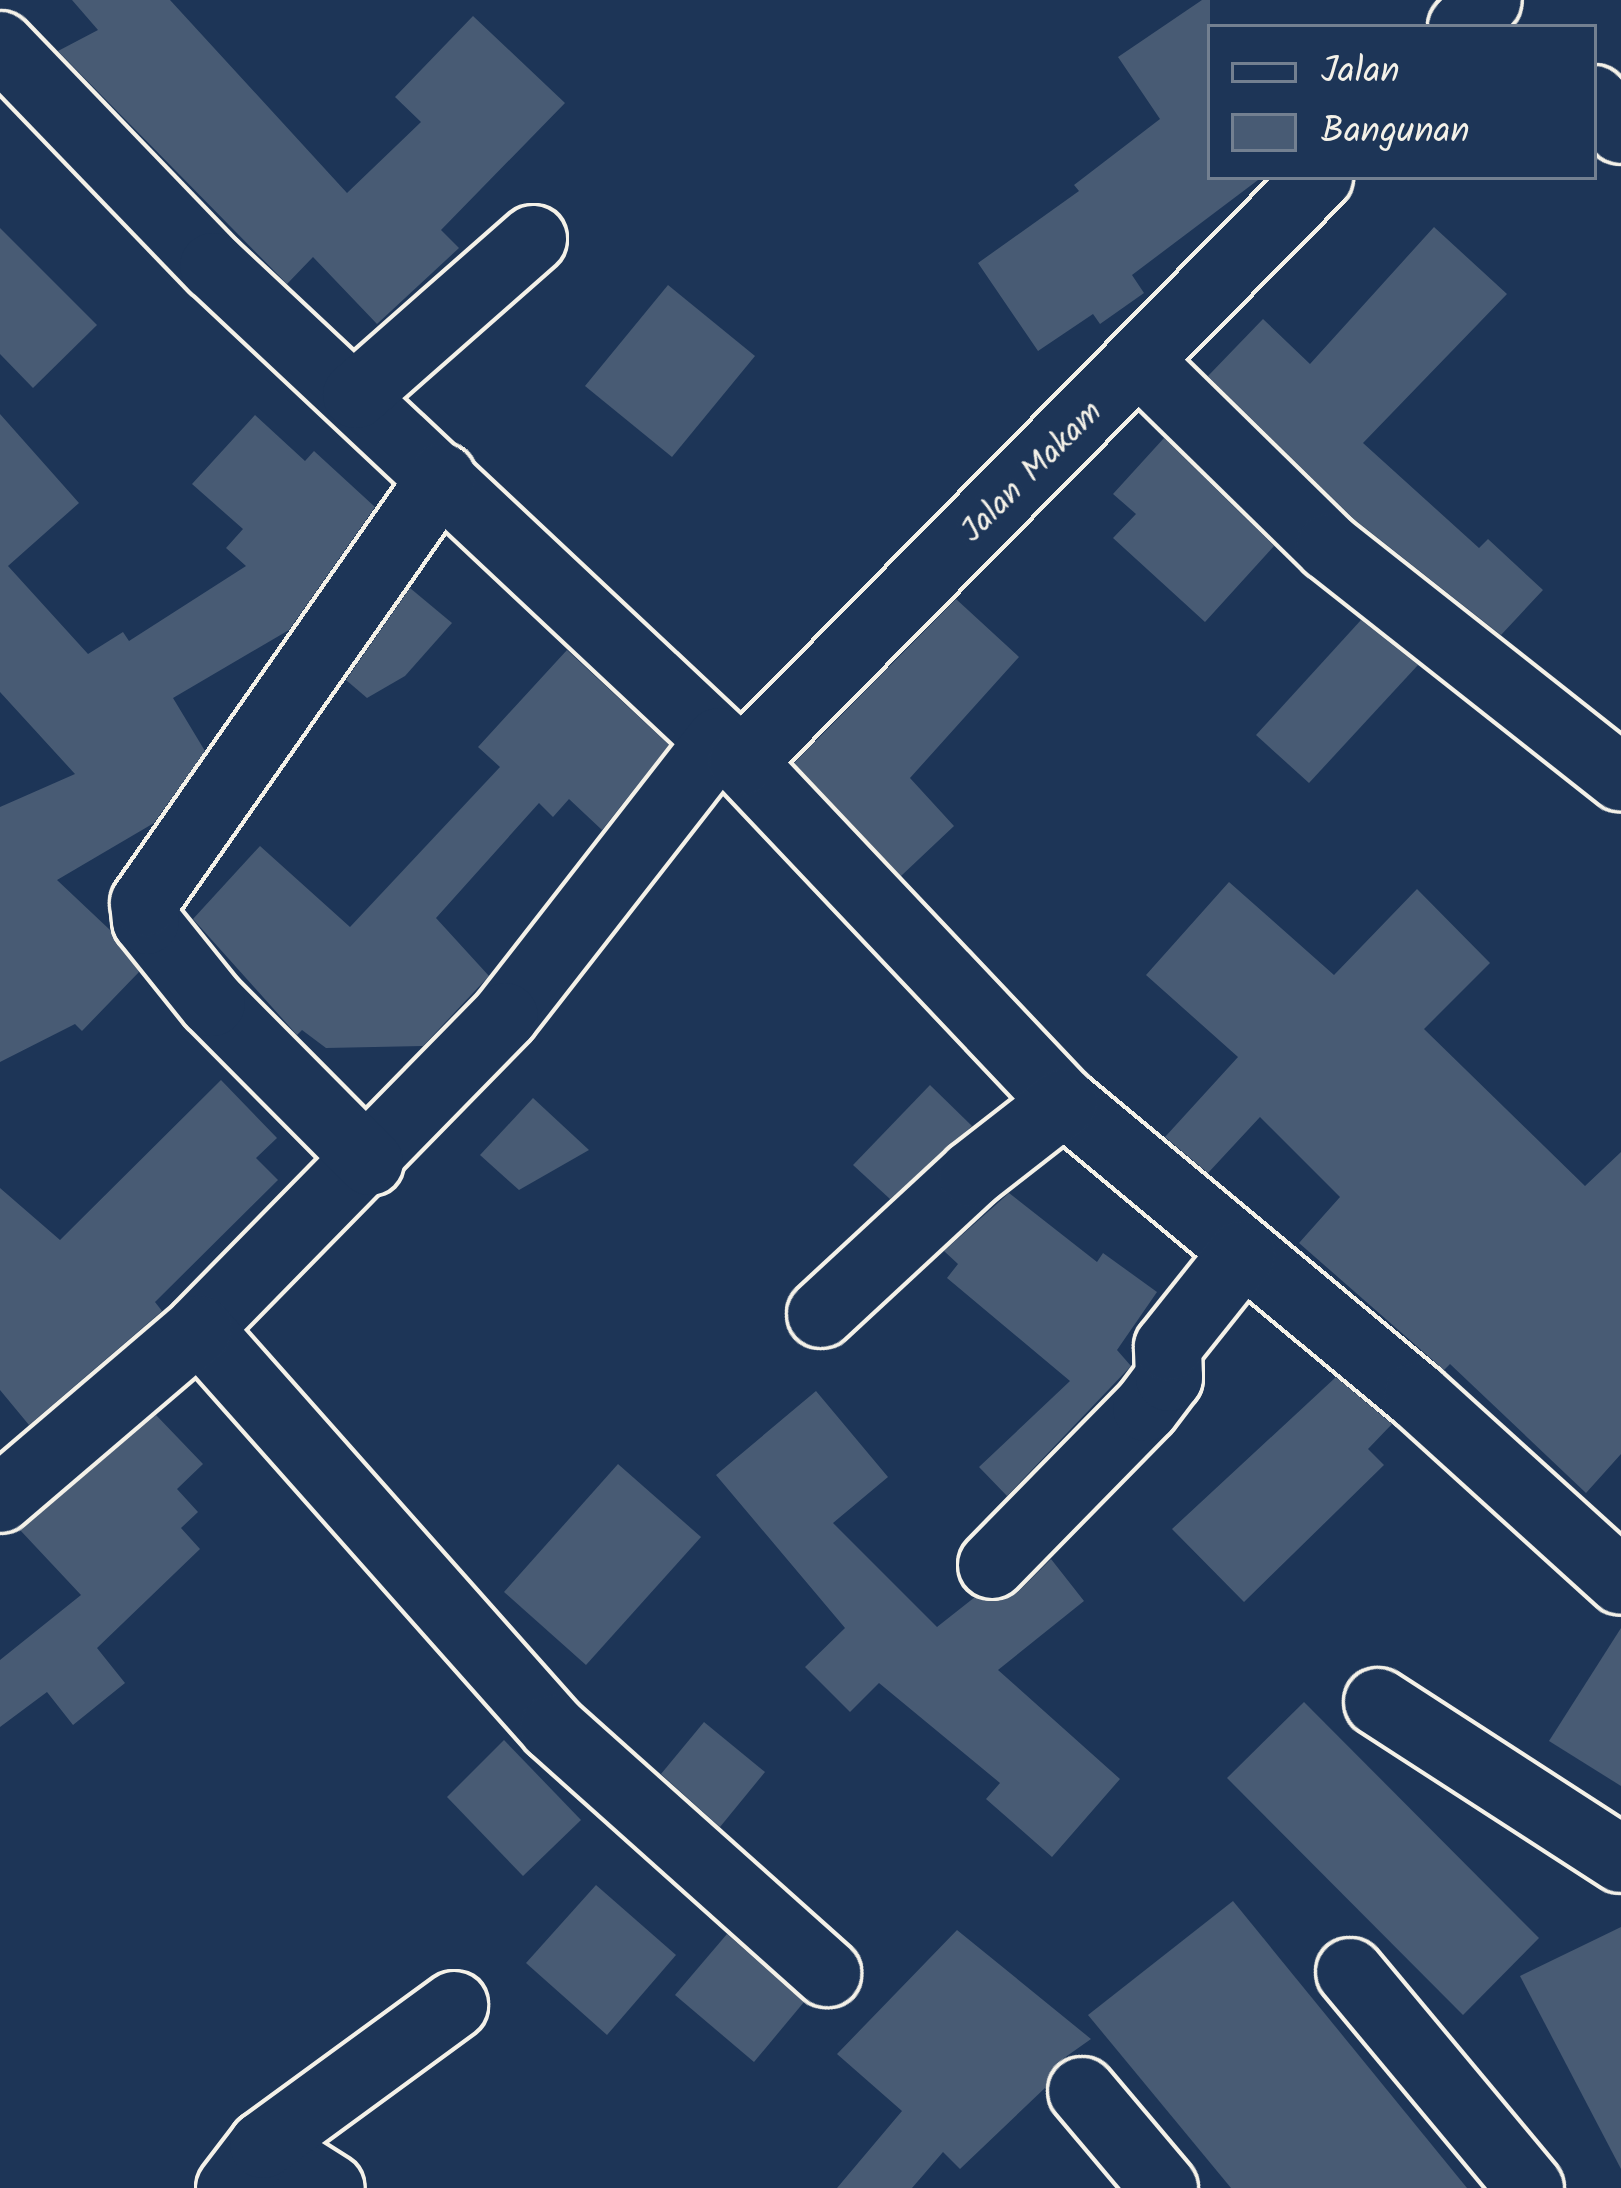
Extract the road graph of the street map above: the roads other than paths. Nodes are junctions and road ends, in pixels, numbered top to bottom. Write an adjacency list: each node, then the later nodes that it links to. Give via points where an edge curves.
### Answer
1 (33, 0): 3 (street)
2 (1488, 0): 4 (street)
3 (0, 24)
4 (1465, 24)
5 (0, 45): 11 (street, via 213,266)
6 (1597, 102): 7 (street)
7 (1621, 130)
8 (1316, 180): 10 (street, Jalan Makam)
9 (533, 238): 11 (street)
10 (1141, 363): 13 (street, Jalan Makam); 14 (street, via 1330,547)
11 (356, 395): 12 (street)
12 (442, 477): 13 (street); 16 (street, via 144,904 146,921 212,1003)
13 (731, 752): 15 (street); 16 (street, Jalan Makam)
14 (1621, 778)
15 (1064, 1102): 17 (street); 18 (street)
16 (370, 1162): 19 (street, Jalan Makam)
17 (1242, 1254): 21 (street, via 1168,1347 1169,1378 1146,1408); 22 (street, via 1417,1396)
18 (821, 1314)
19 (199, 1330): 20 (street, Jalan Makam); 25 (street, via 553,1728)
20 (0, 1499)
21 (992, 1564)
22 (1621, 1582)
23 (1378, 1702): 24 (street)
24 (1621, 1859)
25 (827, 1972)
26 (1350, 1972): 32 (street)
27 (454, 2005): 29 (street)
28 (1082, 2091): 31 (street)
29 (246, 2166): 30 (street)
30 (331, 2188)
31 (1164, 2188)
32 (1530, 2188)

